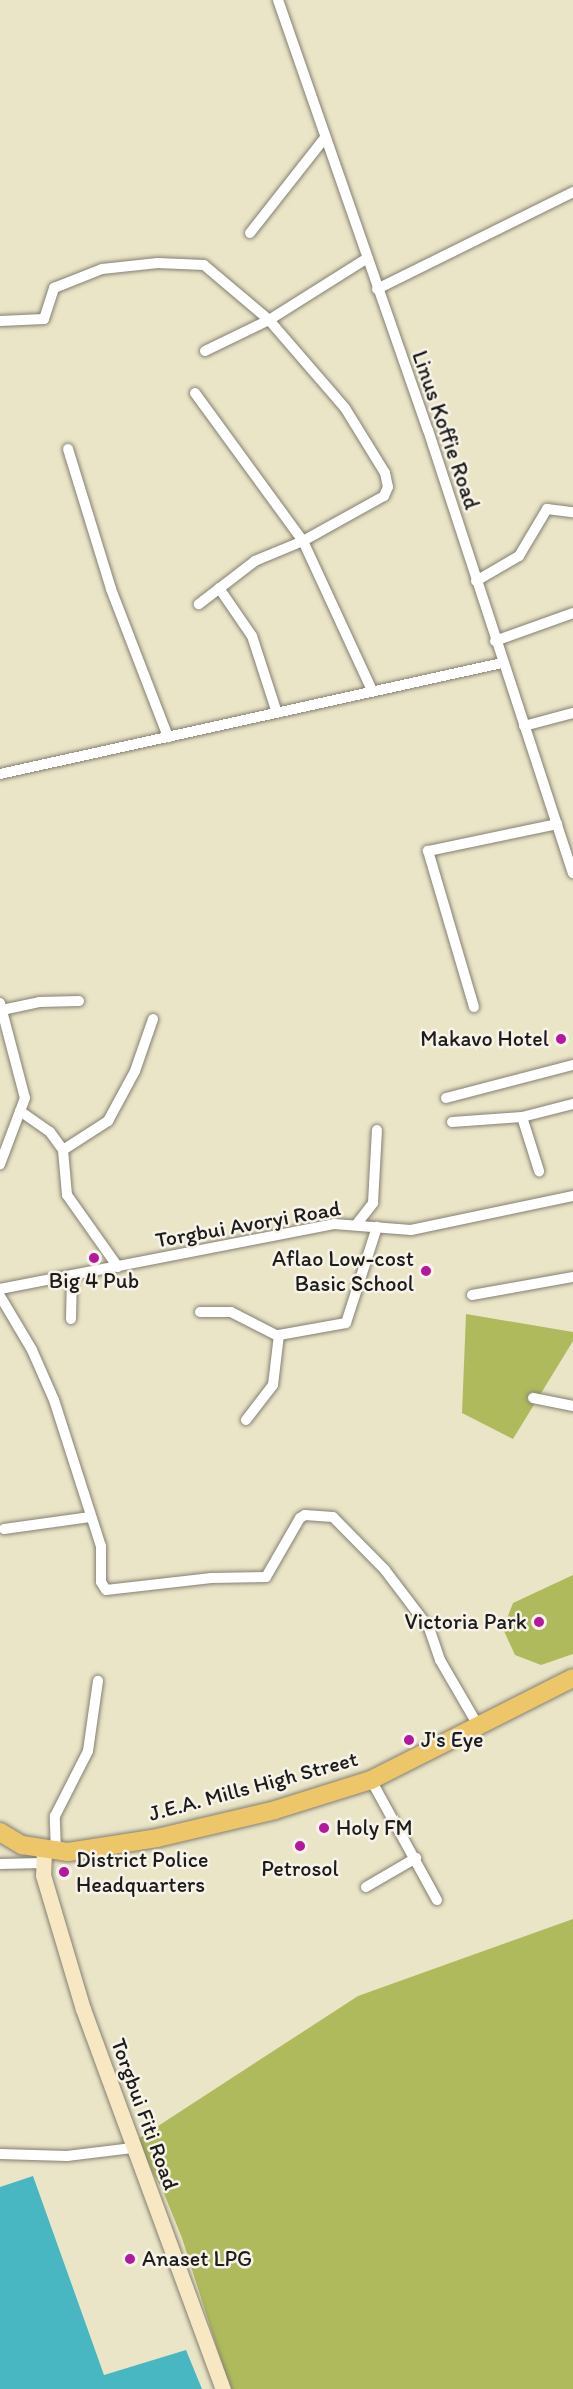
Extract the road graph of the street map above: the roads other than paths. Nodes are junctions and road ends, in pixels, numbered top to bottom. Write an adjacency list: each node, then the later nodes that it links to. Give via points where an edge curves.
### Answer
1 (278, 0): 2 (street, Linus Koffie Road)
2 (324, 139): 4 (street); 5 (street, Linus Koffie Road)
3 (573, 192): 6 (street)
4 (250, 233)
5 (366, 259): 6 (street, Linus Koffie Road); 7 (street)
6 (377, 290): 14 (street, Linus Koffie Road, via 428,430)
7 (269, 320): 8 (street, via 209,267 158,263 113,266 88,273 54,288 44,319); 9 (street); 13 (street, via 345,408 385,473 388,487 384,496)
8 (0, 321)
9 (206, 351)
10 (195, 393): 13 (street)
11 (68, 449): 24 (street, via 111,589)
12 (573, 512): 14 (street, via 549,507 519,556)
13 (303, 541): 15 (street, via 255,561); 20 (street)
14 (476, 581): 18 (street, Linus Koffie Road)
15 (219, 588): 16 (street); 21 (street, via 252,636)
16 (199, 604)
17 (573, 613): 18 (street)
18 (495, 641): 19 (street, Linus Koffie Road)
19 (502, 663): 20 (street); 23 (street, Linus Koffie Road)
20 (372, 690): 21 (street)
21 (276, 710): 24 (street)
22 (573, 713): 23 (street)
23 (524, 726): 26 (street, Linus Koffie Road)
24 (168, 736): 25 (street)
25 (0, 774)
26 (557, 824): 27 (street, Linus Koffie Road); 30 (street, via 428,851)
27 (573, 873)
28 (79, 1001): 29 (street)
29 (1, 1006): 35 (street, via 25,1098)
30 (474, 1007)
31 (153, 1019): 39 (street, via 135,1071 108,1120)
32 (573, 1065): 33 (street)
33 (446, 1098)
34 (573, 1104): 36 (street)
35 (20, 1111): 39 (street, via 50,1132); 40 (street)
36 (522, 1117): 37 (street); 41 (street)
37 (452, 1122)
38 (377, 1130): 43 (street, via 373,1203)
39 (63, 1150): 45 (street, via 67,1195)
40 (0, 1164)
41 (539, 1171)
42 (573, 1196): 44 (street, Torgbui Avoryi Road, via 411,1230)
43 (356, 1226): 44 (street, Torgbui Avoryi Road); 45 (street, Torgbui Avoryi Road, via 334,1224)
44 (377, 1227): 53 (street, via 346,1323)
45 (118, 1268): 46 (street, Torgbui Avoryi Road)
46 (72, 1276): 48 (street, Torgbui Avoryi Road); 52 (street)
47 (573, 1277): 49 (street)
48 (0, 1289)
49 (471, 1295)
50 (0, 1296): 57 (street, via 32,1350 54,1400)
51 (200, 1312): 53 (street, via 231,1312)
52 (70, 1319)
53 (278, 1336): 56 (street, via 273,1385)
54 (533, 1398): 55 (street)
55 (573, 1406)
56 (246, 1420)
57 (90, 1517): 58 (street); 61 (street, via 101,1546 101,1582 106,1590 211,1578 266,1577 300,1518 333,1517 385,1570 429,1628 440,1660)
58 (4, 1529)
59 (573, 1678): 61 (highway, J.E.A. Mills High Street)
60 (98, 1681): 64 (street, via 88,1751 55,1816)
61 (479, 1727): 62 (highway, J.E.A. Mills High Street)
62 (371, 1780): 64 (highway, J.E.A. Mills High Street, via 201,1829); 65 (street)
63 (0, 1832): 64 (highway, J.E.A. Mills High Street)
64 (47, 1855): 66 (street); 69 (street, Torgbui Fiti Road, via 83,2009)
65 (416, 1858): 67 (street); 68 (street)
66 (0, 1864)
67 (366, 1887)
68 (437, 1900)
69 (133, 2148): 70 (street, via 67,2156); 71 (street, Torgbui Fiti Road)
70 (0, 2154)
71 (223, 2389)

